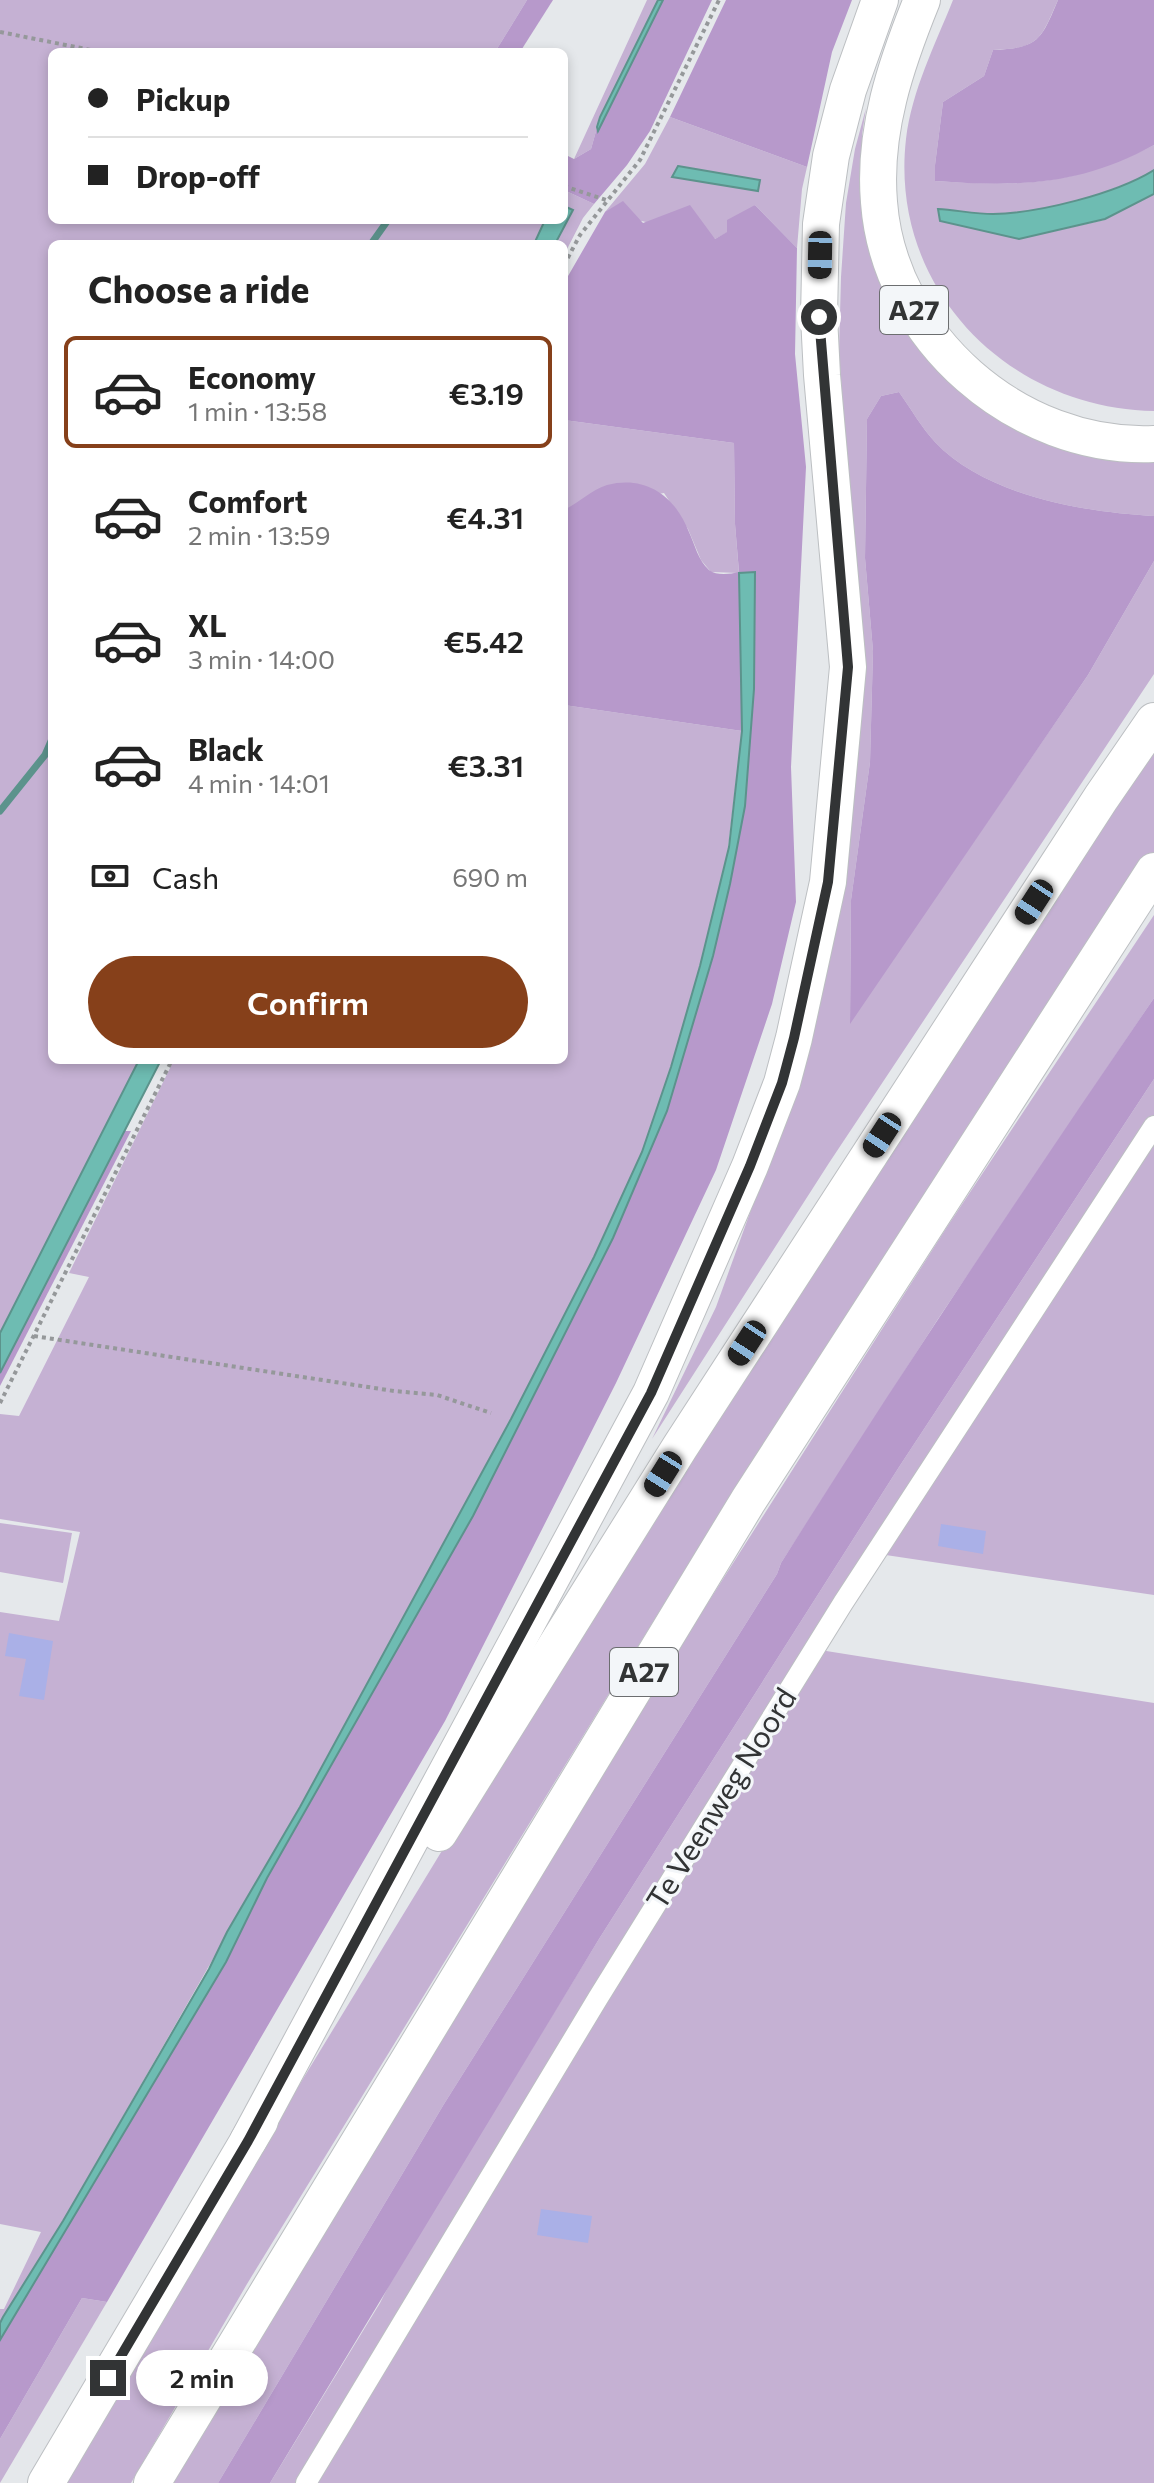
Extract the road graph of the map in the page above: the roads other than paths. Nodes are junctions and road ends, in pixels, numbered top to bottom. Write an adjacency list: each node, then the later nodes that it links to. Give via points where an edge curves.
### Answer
1 (880, 0): 7 (highway, via 848,90 821,224 821,361 848,667 828,882 782,1083 651,1393)
2 (922, 0): 3 (highway, A27, via 892,81 879,159 885,240 903,291 948,358 1014,409 1090,438)
3 (1154, 444)
4 (1154, 721): 7 (highway, via 680,1447)
5 (1154, 871): 9 (highway, A27, via 748,1501)
6 (1154, 1126): 10 (street, Te Veenweg Noord, via 843,1603)
7 (248, 2141): 8 (highway)
8 (46, 2483)
9 (152, 2483)
10 (306, 2483)

